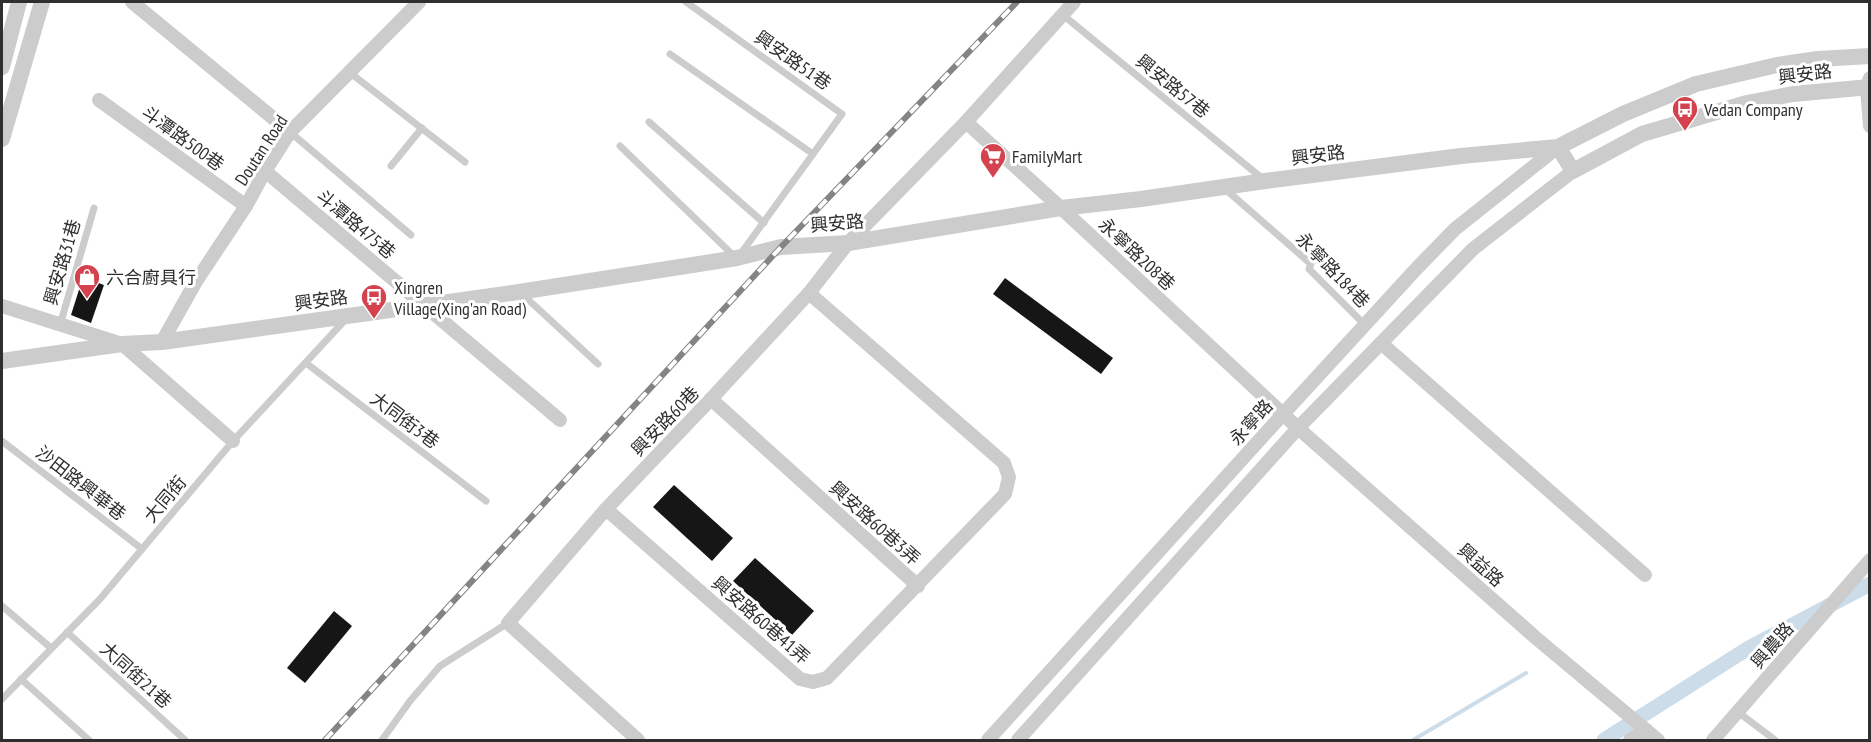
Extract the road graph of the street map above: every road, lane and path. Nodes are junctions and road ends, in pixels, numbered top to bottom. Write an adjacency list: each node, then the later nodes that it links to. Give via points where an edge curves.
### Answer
1 (19, 2): 10 (street)
2 (42, 2): 19 (street)
3 (132, 2): 18 (street)
4 (419, 2): 11 (street, Doutan Road)
5 (686, 2): 22 (lane, 興安路51巷, via 842,114)
6 (1074, 2): 7 (street, 興安路60巷)
7 (1062, 15): 15 (street, 興安路60巷); 27 (lane, 興安路57巷)
8 (670, 54): 22 (lane)
9 (1869, 56): 21 (street, 興安路, via 1777,64 1696,84 1623,114)
10 (2, 67)
11 (349, 72): 17 (lane); 18 (street, Doutan Road)
12 (1868, 84): 16 (street); 26 (street, 興安路, via 1737,106 1642,134)
13 (99, 100): 29 (street, 斗潭路500巷)
14 (649, 122): 32 (lane)
15 (966, 122): 31 (street, 永寧路208巷); 34 (street, 興安路60巷)
16 (1869, 126)
17 (422, 128): 23 (lane); 24 (lane)
18 (290, 132): 25 (street, Doutan Road); 33 (lane)
19 (2, 139)
20 (620, 146): 35 (lane)
21 (1558, 147): 26 (street); 27 (street, 興安路); 42 (street, 永寧路, via 1455,229)
22 (813, 154): 32 (lane, 興安路51巷)
23 (465, 162)
24 (391, 166)
25 (265, 171): 29 (street, Doutan Road); 38 (street, 斗潭路475巷)
26 (1573, 171): 44 (street, via 1473,249)
27 (1265, 181): 28 (street, 興安路)
28 (1223, 188): 31 (street, 興安路); 42 (lane, 永寧路184巷, via 1311,264 1309,269)
29 (246, 206): 43 (street, Doutan Road)
30 (94, 208): 41 (lane, 興安路31巷)
31 (1061, 208): 34 (street, 興安路); 50 (street, 永寧路208巷)
32 (764, 223): 35 (lane, 興安路51巷)
33 (411, 235)
34 (848, 243): 35 (street, 興安路, via 781,247); 37 (street, 興安路60巷)
35 (737, 258): 36 (street, 興安路)
36 (519, 292): 38 (street, 興安路); 48 (lane)
37 (808, 292): 49 (street, 興安路60巷); 61 (street, 興安路60巷3弄, via 1004,463 1009,477 1005,495)
38 (425, 304): 40 (street, 興安路); 51 (street, 斗潭路475巷)
39 (2, 306): 41 (street, 興安路)
40 (349, 316): 43 (street, 興安路); 47 (lane, 大同街)
41 (60, 325): 45 (street, 興安路)
42 (1365, 325): 50 (street, 永寧路)
43 (162, 342): 45 (street, 興安路)
44 (1381, 343): 52 (street); 59 (street)
45 (122, 344): 46 (street, 興安路); 54 (street)
46 (2, 360)
47 (306, 363): 54 (lane, 大同街); 55 (lane, 大同街3巷)
48 (598, 364)
49 (711, 399): 56 (street, 興安路60巷); 61 (street, 興安路60巷3弄)
50 (1283, 414): 52 (street, 興益路); 74 (street, 永寧路)
51 (560, 420)
52 (1298, 428): 69 (street, 興益路); 75 (street)
53 (2, 441): 57 (lane, 沙田路興華巷)
54 (233, 441): 57 (lane, 大同街)
55 (486, 501)
56 (606, 509): 61 (street, 興安路60巷41弄, via 800,679 813,682 827,678); 63 (street, 興安路60巷)
57 (142, 549): 64 (lane, 大同街)
58 (1869, 560): 60 (street, 興農路)
59 (1646, 575)
60 (1864, 575): 68 (street, 興農路)
61 (918, 586)
62 (2, 606): 65 (lane)
63 (508, 623): 72 (lane, via 440,666); 73 (street)
64 (67, 632): 65 (lane, 大同街); 71 (lane, 大同街21巷)
65 (51, 648): 66 (lane, 大同街)
66 (21, 679): 67 (lane, 大同街); 70 (lane)
67 (2, 699)
68 (1738, 712): 78 (street, 興農路); 79 (lane)
69 (1646, 730): 76 (street); 77 (street, 興益路)
70 (89, 741)
71 (185, 741)
72 (382, 741)
73 (638, 741)
74 (988, 741)
75 (1018, 741)
76 (1630, 741)
77 (1658, 741)
78 (1713, 741)
79 (1775, 741)

